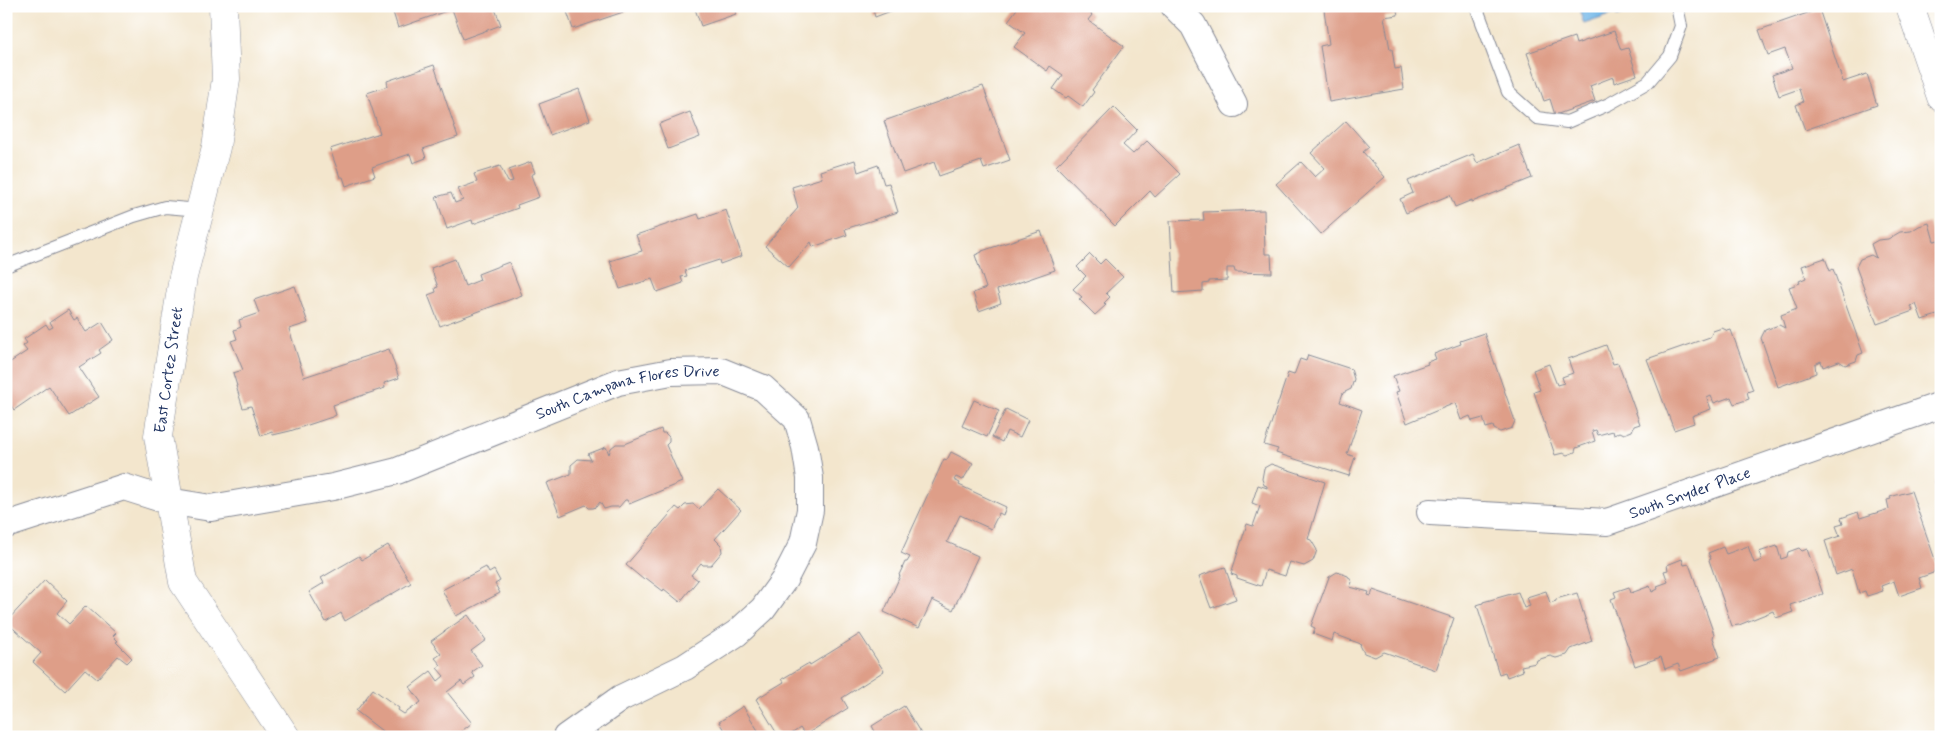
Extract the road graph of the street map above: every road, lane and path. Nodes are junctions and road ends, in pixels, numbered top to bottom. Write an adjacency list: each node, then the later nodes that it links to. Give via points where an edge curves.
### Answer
1 (223, 6): 8 (street, East Cortez Street, via 226,79 216,147)
2 (1174, 6): 7 (street, via 1193,25)
3 (1476, 6): 4 (lane, via 1508,92 1537,118 1567,122 1648,82 1670,56 1681,26)
4 (1677, 6)
5 (1910, 6): 6 (street)
6 (1941, 97)
7 (1234, 104)
8 (200, 210): 9 (lane, via 166,207); 11 (street, East Cortez Street, via 183,277 158,436)
9 (6, 266)
10 (1941, 405): 12 (street, South Snyder Place, via 1607,522)
11 (168, 501): 13 (street, South Campana Flores Drive, via 124,487); 14 (street, East Cortez Street, via 183,582); 15 (street, South Campana Flores Drive, via 211,508 342,485 397,471 618,382 653,375 721,371 763,388 797,419 810,478 810,510 803,543 784,580 763,609 737,633 685,667 621,698)
12 (1430, 512)
13 (6, 524)
14 (286, 737)
15 (566, 737)

